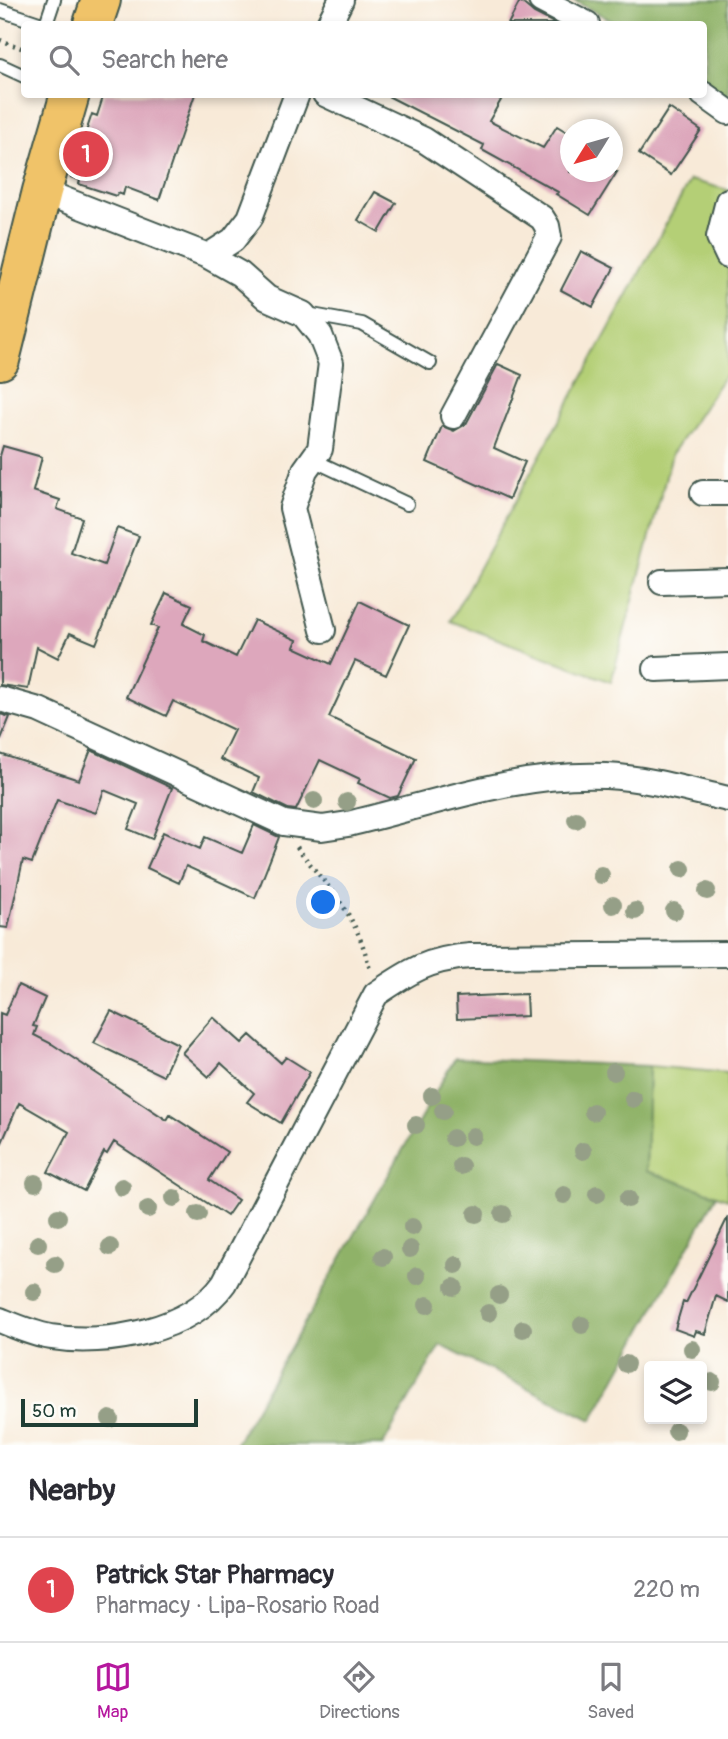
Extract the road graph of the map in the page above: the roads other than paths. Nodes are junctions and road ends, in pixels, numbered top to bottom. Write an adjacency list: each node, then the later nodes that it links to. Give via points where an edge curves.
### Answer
1 (54, 0): 7 (lane)
2 (101, 0): 8 (main road)
3 (341, 0): 9 (street)
4 (541, 0): 10 (street)
5 (0, 10): 6 (lane)
6 (35, 21)
7 (45, 21)
8 (94, 21)
9 (330, 21)
10 (581, 21)
11 (0, 65): 12 (lane)
12 (21, 75)
13 (707, 97): 17 (street)
14 (66, 98): 18 (main road)
15 (295, 98): 20 (street, via 250,218 233,240)
16 (334, 98): 25 (street, via 425,140 542,218 547,226 549,237)
17 (728, 112)
18 (42, 191): 20 (street); 23 (main road)
19 (728, 201): 21 (street, via 719,228 721,246)
20 (208, 256): 22 (street, via 240,274 267,298)
21 (728, 256)
22 (303, 314): 24 (lane, via 362,324); 26 (street, via 320,335 331,363 320,449)
23 (0, 360)
24 (430, 363)
25 (453, 416)
26 (313, 460): 27 (lane); 30 (street, via 292,508 293,525)
27 (407, 504)
28 (728, 580): 29 (street)
29 (662, 582)
30 (323, 630)
31 (728, 666): 32 (street)
32 (656, 668)
33 (0, 699): 34 (street, via 39,710 284,823 322,828 348,824 500,783 556,777 633,779)
34 (728, 799)
35 (728, 954): 36 (street, via 450,958 416,968 376,994 224,1283 200,1309 180,1319 105,1338 50,1337)
36 (0, 1320)

